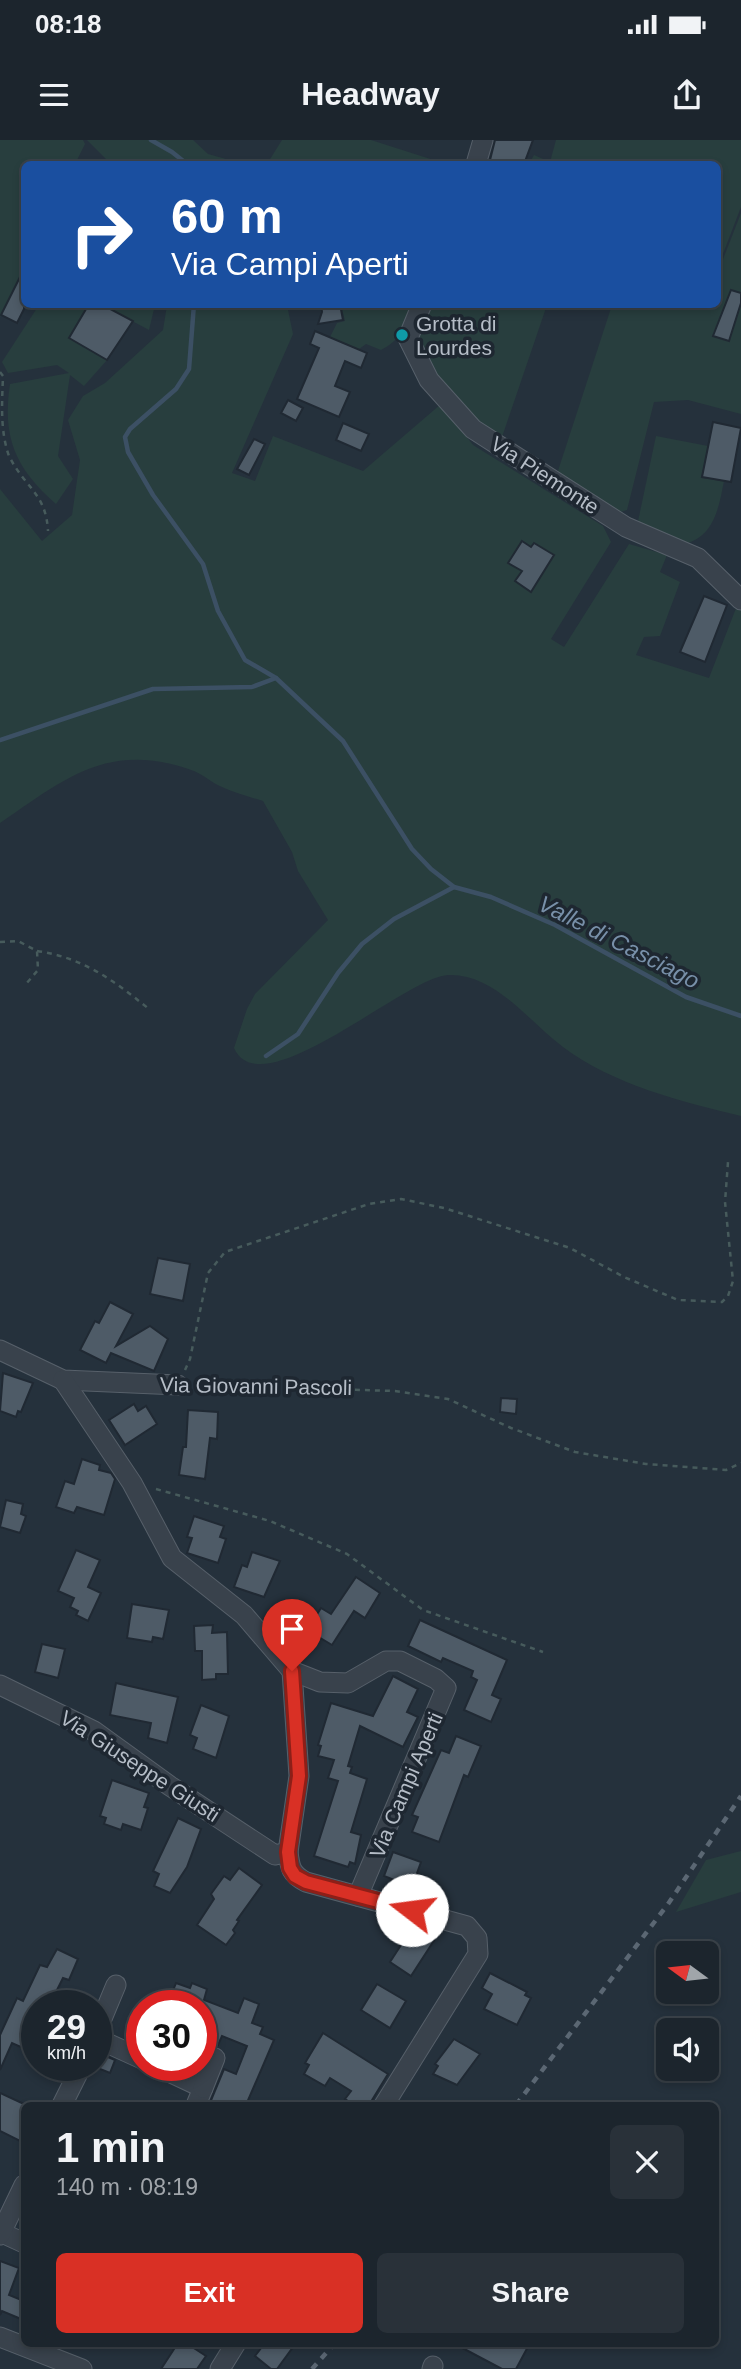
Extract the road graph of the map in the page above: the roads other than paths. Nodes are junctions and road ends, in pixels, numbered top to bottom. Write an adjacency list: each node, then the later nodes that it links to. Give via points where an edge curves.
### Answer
1 (483, 140): 2 (street)
2 (477, 161)
3 (420, 308): 4 (street, Via Piemonte, via 408,338 429,380 473,429 625,527 698,558)
4 (741, 600)
5 (0, 1350): 6 (street, Via Giovanni Pascoli)
6 (63, 1380): 7 (street, Via Giovanni Pascoli); 8 (street, via 132,1483 172,1558 244,1615)
7 (178, 1385)
8 (292, 1671): 10 (street, via 299,1776); 11 (street, Via Campi Aperti, via 320,1682 348,1683 386,1661 400,1661 446,1688)
9 (0, 1685): 10 (street, Via Giuseppe Giusti, via 94,1731 170,1786)
10 (281, 1853): 11 (street, via 295,1876)
11 (358, 1896): 18 (street, via 467,1926 477,1938 478,1954)
12 (116, 1985): 13 (street)
13 (112, 1995)
14 (74, 2081): 17 (street)
15 (178, 2081): 16 (street)
16 (200, 2097)
17 (64, 2102)
18 (386, 2102)
19 (21, 2191): 20 (street)
20 (1, 2234): 21 (street)
21 (21, 2241)
22 (0, 2337): 23 (street)
23 (21, 2345)
24 (26, 2347): 26 (street)
25 (234, 2347): 27 (street)
26 (82, 2369)
27 (220, 2369)

